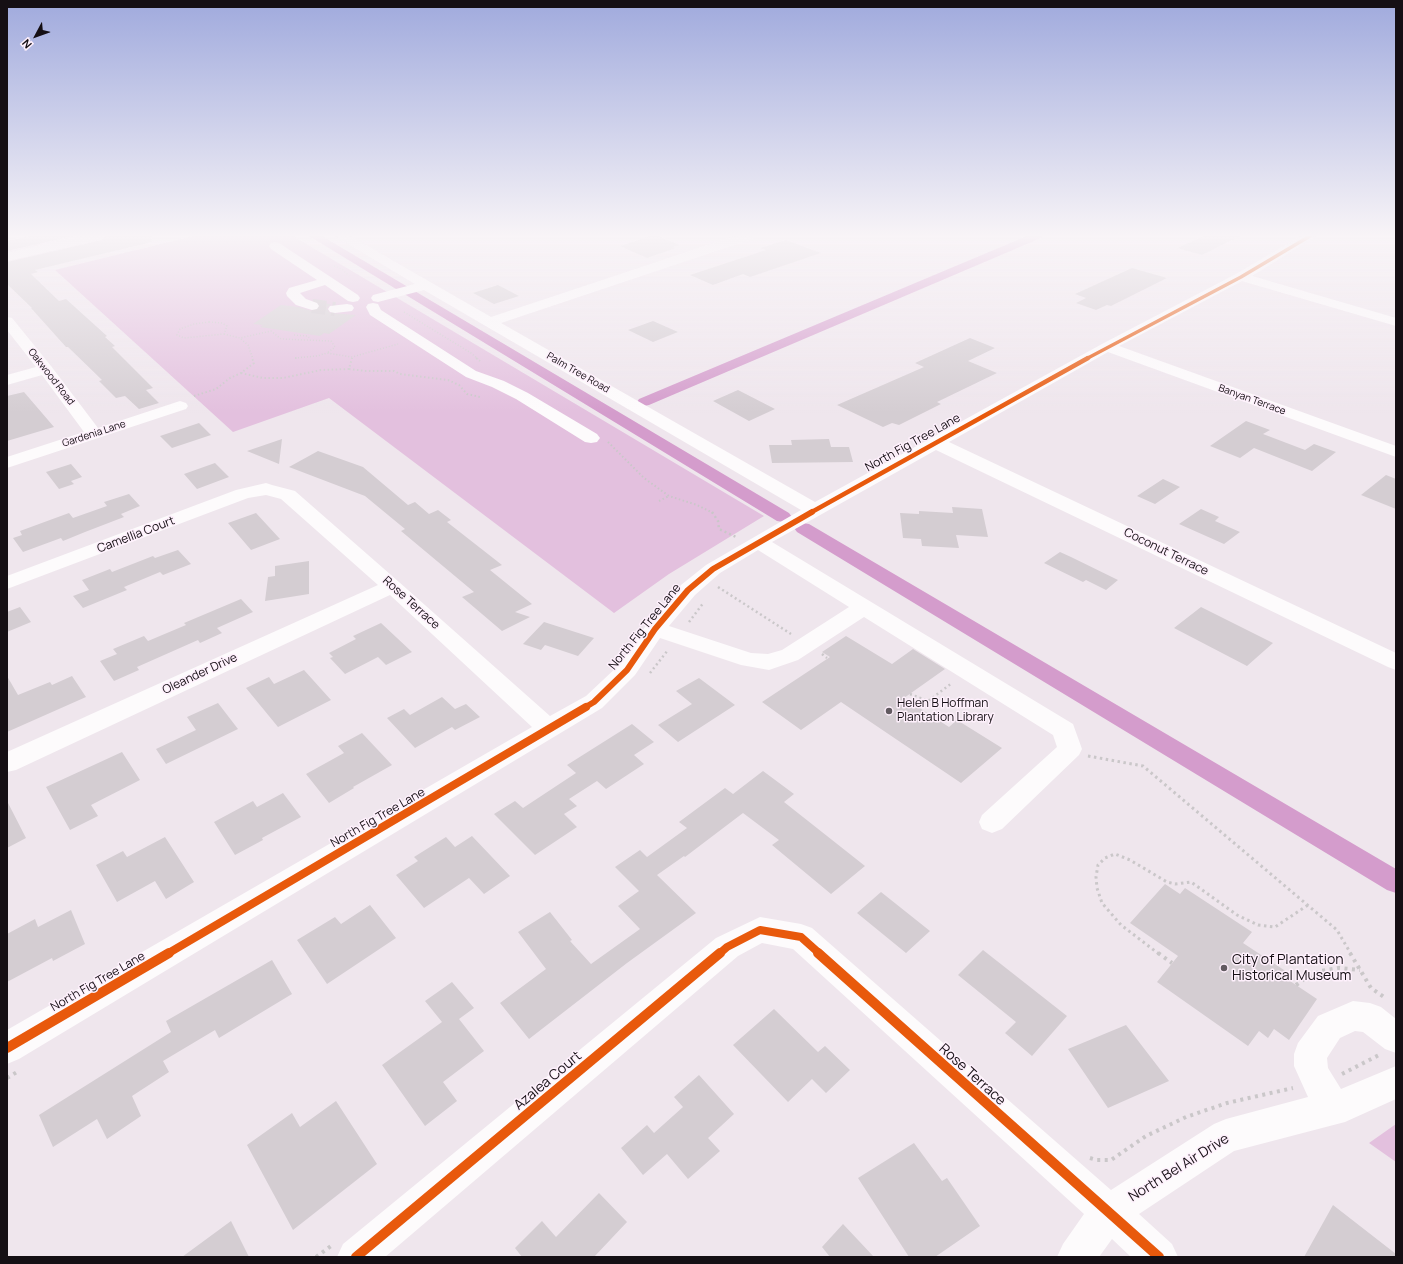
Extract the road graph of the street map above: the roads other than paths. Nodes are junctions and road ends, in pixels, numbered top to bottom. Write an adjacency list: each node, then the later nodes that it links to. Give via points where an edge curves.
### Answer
1 (294, 295): 9 (street, via 301,302)
2 (337, 295): 8 (street, via 345,305 369,296)
3 (396, 295): 8 (street)
4 (439, 295): 11 (street, Palm Tree Road)
5 (571, 295): 11 (street)
6 (1205, 295): 13 (street, North Fig Tree Lane)
7 (1305, 295): 12 (street)
8 (378, 301): 18 (street, via 375,312 471,374 522,396)
9 (312, 306)
10 (7, 321): 14 (street, Oakwood Road)
11 (490, 322): 23 (street, Palm Tree Road)
12 (1396, 322)
13 (1107, 347): 19 (street, North Fig Tree Lane); 20 (street, Banyan Terrace)
14 (46, 369): 15 (street); 17 (street, Oakwood Road)
15 (7, 380)
16 (180, 406): 17 (street, Gardenia Lane)
17 (94, 434): 21 (street, Gardenia Lane)
18 (591, 438)
19 (936, 443): 23 (street, North Fig Tree Lane); 29 (street, Coconut Terrace)
20 (1396, 452)
21 (7, 462)
22 (266, 489): 25 (street, Camellia Court, via 243,494); 26 (street, Rose Terrace, via 288,495)
23 (815, 510): 24 (street, North Fig Tree Lane)
24 (758, 542): 27 (street); 28 (street, North Fig Tree Lane, via 708,573 688,590)
25 (7, 583)
26 (392, 586): 30 (street, Rose Terrace); 31 (street, Oleander Drive)
27 (865, 607): 28 (street, via 790,655 769,662 750,660); 32 (street, via 1064,730 1070,749)
28 (655, 629): 30 (street, North Fig Tree Lane, via 627,670 600,697)
29 (1396, 662)
30 (549, 729): 34 (street, North Fig Tree Lane)
31 (7, 763)
32 (992, 822)
33 (760, 930): 37 (street, Rose Terrace, via 801,937); 38 (street, Azalea Court, via 727,947)
34 (7, 1048)
35 (1391, 1058): 36 (street, North Bel Air Drive, via 1345,1104); 36 (street, via 1370,1018 1353,1016 1329,1028 1310,1054 1311,1066)
36 (1326, 1095): 37 (street, North Bel Air Drive, via 1226,1136)
37 (1108, 1212): 39 (street, North Bel Air Drive); 40 (street, Rose Terrace)
38 (345, 1250)
39 (1076, 1257)
40 (1159, 1257)

